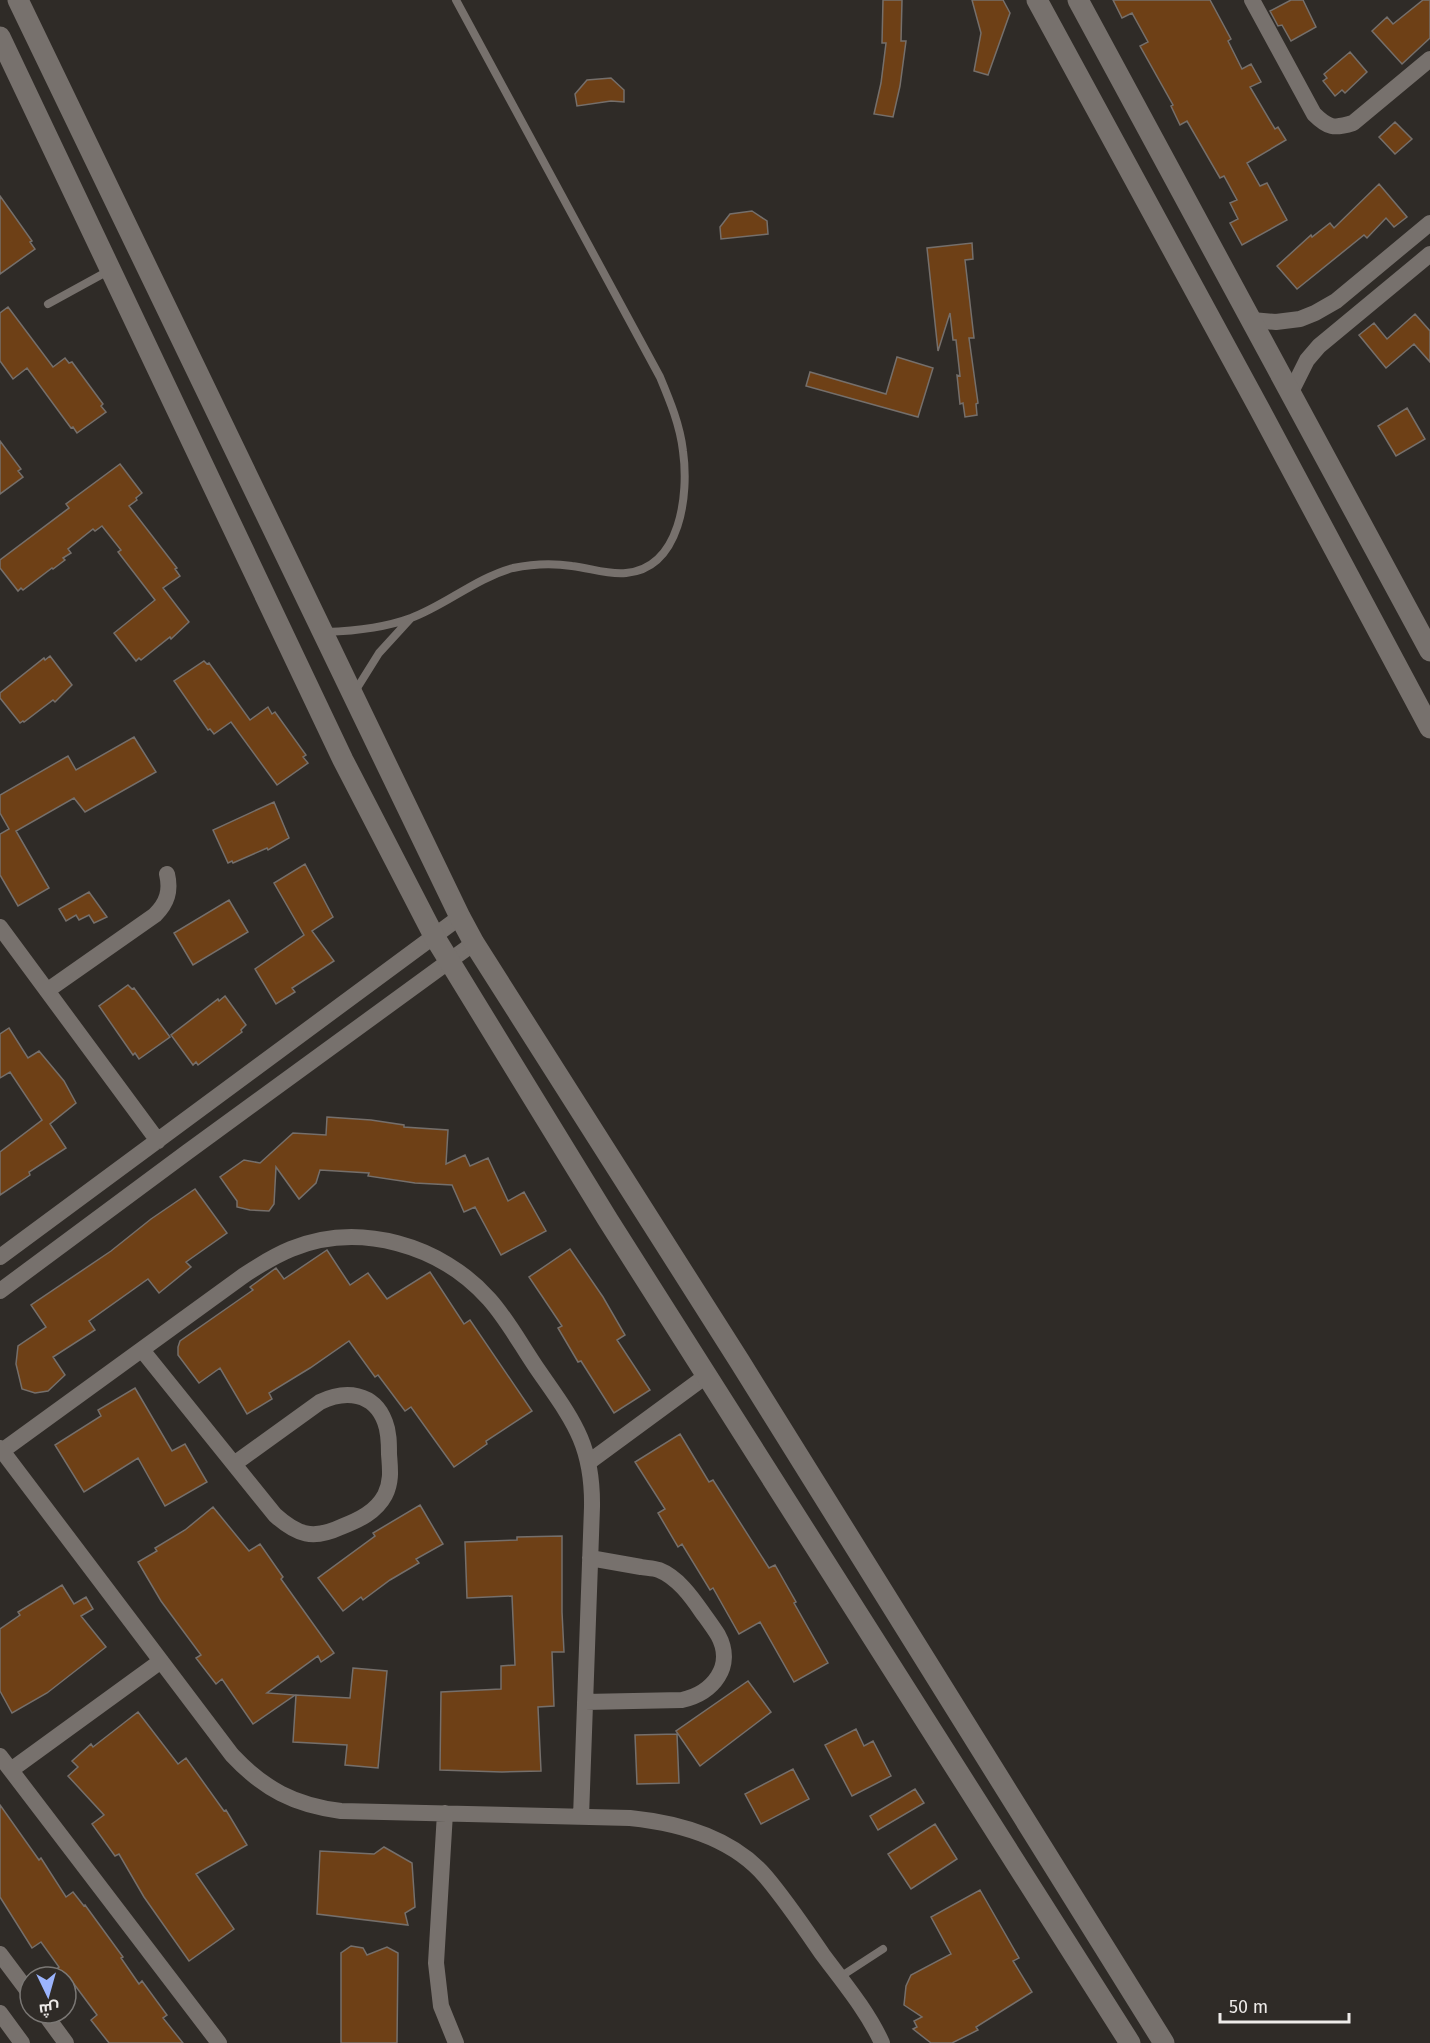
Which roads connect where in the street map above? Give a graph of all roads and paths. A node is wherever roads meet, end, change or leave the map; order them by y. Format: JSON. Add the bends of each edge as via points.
{"nodes":[{"id":1,"x":18,"y":0,"type":"edge"},
{"id":2,"x":456,"y":0,"type":"edge"},
{"id":3,"x":1037,"y":0,"type":"edge"},
{"id":4,"x":1078,"y":0,"type":"edge"},
{"id":5,"x":1252,"y":0,"type":"edge"},
{"id":6,"x":0,"y":37,"type":"edge"},
{"id":7,"x":1430,"y":59,"type":"edge"},
{"id":8,"x":1430,"y":223,"type":"edge"},
{"id":9,"x":1430,"y":254,"type":"edge"},
{"id":10,"x":111,"y":270,"type":"junction"},
{"id":11,"x":48,"y":304,"type":"dead end"},
{"id":12,"x":1315,"y":313,"type":"junction"},
{"id":13,"x":1252,"y":320,"type":"junction"},
{"id":14,"x":1333,"y":335,"type":"junction"},
{"id":15,"x":1291,"y":392,"type":"junction"},
{"id":16,"x":412,"y":618,"type":"junction"},
{"id":17,"x":323,"y":633,"type":"junction"},
{"id":18,"x":1430,"y":651,"type":"edge"},
{"id":19,"x":353,"y":694,"type":"junction"},
{"id":20,"x":1430,"y":728,"type":"edge"},
{"id":21,"x":167,"y":874,"type":"dead end"},
{"id":22,"x":460,"y":916,"type":"junction"},
{"id":23,"x":0,"y":927,"type":"edge"},
{"id":24,"x":434,"y":936,"type":"junction"},
{"id":25,"x":474,"y":943,"type":"junction"},
{"id":26,"x":449,"y":961,"type":"junction"},
{"id":27,"x":48,"y":990,"type":"junction"},
{"id":28,"x":158,"y":1141,"type":"junction"},
{"id":29,"x":0,"y":1257,"type":"edge"},
{"id":30,"x":0,"y":1291,"type":"edge"},
{"id":31,"x":142,"y":1350,"type":"junction"},
{"id":32,"x":706,"y":1376,"type":"junction"},
{"id":33,"x":1,"y":1450,"type":"edge"},
{"id":34,"x":589,"y":1462,"type":"junction"},
{"id":35,"x":234,"y":1464,"type":"junction"},
{"id":36,"x":590,"y":1558,"type":"junction"},
{"id":37,"x":161,"y":1661,"type":"junction"},
{"id":38,"x":585,"y":1702,"type":"junction"},
{"id":39,"x":0,"y":1756,"type":"edge"},
{"id":40,"x":11,"y":1770,"type":"junction"},
{"id":41,"x":445,"y":1813,"type":"junction"},
{"id":42,"x":581,"y":1817,"type":"junction"},
{"id":43,"x":883,"y":1949,"type":"dead end"},
{"id":44,"x":0,"y":1954,"type":"edge"},
{"id":45,"x":840,"y":1977,"type":"junction"},
{"id":46,"x":18,"y":1978,"type":"edge"},
{"id":47,"x":0,"y":2013,"type":"edge"},
{"id":48,"x":53,"y":2025,"type":"edge"},
{"id":49,"x":22,"y":2043,"type":"edge"},
{"id":50,"x":66,"y":2043,"type":"edge"},
{"id":51,"x":219,"y":2043,"type":"edge"},
{"id":52,"x":456,"y":2043,"type":"edge"},
{"id":53,"x":882,"y":2043,"type":"edge"},
{"id":54,"x":1130,"y":2043,"type":"edge"},
{"id":55,"x":1164,"y":2043,"type":"edge"}],
"edges":[{"from":1,"to":17,"type":"street"},
{"from":2,"to":16,"type":"lane","via":[[660,377],[678,424],[686,475],[672,540],[664,553],[647,566],[626,573],[570,565],[513,568],[487,577]]},
{"from":3,"to":20,"type":"street"},
{"from":4,"to":13,"type":"street"},
{"from":5,"to":7,"type":"street","via":[[1314,114],[1324,125],[1339,128],[1353,123]]},
{"from":6,"to":10,"type":"street"},
{"from":8,"to":12,"type":"street","via":[[1336,301]]},
{"from":9,"to":14,"type":"street"},
{"from":10,"to":11,"type":"lane"},
{"from":10,"to":24,"type":"street","via":[[343,760]]},
{"from":12,"to":13,"type":"street","via":[[1276,322]]},
{"from":12,"to":14,"type":"street"},
{"from":13,"to":15,"type":"street"},
{"from":14,"to":15,"type":"street","via":[[1307,360]]},
{"from":15,"to":18,"type":"street"},
{"from":16,"to":17,"type":"lane"},
{"from":16,"to":19,"type":"lane","via":[[379,653]]},
{"from":17,"to":19,"type":"street"},
{"from":19,"to":22,"type":"street"},
{"from":21,"to":27,"type":"street","via":[[166,901],[155,915]]},
{"from":22,"to":24,"type":"street"},
{"from":22,"to":25,"type":"street"},
{"from":23,"to":27,"type":"street"},
{"from":24,"to":26,"type":"street"},
{"from":24,"to":28,"type":"street"},
{"from":25,"to":26,"type":"street"},
{"from":25,"to":55,"type":"street"},
{"from":26,"to":30,"type":"street"},
{"from":26,"to":32,"type":"street"},
{"from":27,"to":28,"type":"street"},
{"from":28,"to":29,"type":"street"},
{"from":31,"to":33,"type":"street"},
{"from":31,"to":34,"type":"street","via":[[263,1263],[292,1249],[323,1240],[387,1240],[446,1263],[490,1300],[575,1425]]},
{"from":31,"to":35,"type":"street"},
{"from":32,"to":34,"type":"street"},
{"from":32,"to":54,"type":"street"},
{"from":33,"to":37,"type":"street"},
{"from":34,"to":36,"type":"street"},
{"from":35,"to":35,"type":"street","via":[[320,1402],[335,1395],[352,1394],[368,1400],[385,1421],[391,1476],[385,1494],[359,1520],[328,1533],[308,1534],[289,1528],[275,1515]]},
{"from":36,"to":38,"type":"street"},
{"from":36,"to":38,"type":"street","via":[[659,1570],[680,1584],[718,1636],[723,1657],[715,1682],[695,1697]]},
{"from":37,"to":40,"type":"street"},
{"from":37,"to":41,"type":"street","via":[[232,1755],[272,1790],[322,1809]]},
{"from":38,"to":42,"type":"street"},
{"from":39,"to":40,"type":"street"},
{"from":40,"to":51,"type":"street"},
{"from":41,"to":42,"type":"street"},
{"from":41,"to":52,"type":"street","via":[[437,1984]]},
{"from":42,"to":45,"type":"street","via":[[660,1821],[717,1841],[765,1876]]},
{"from":43,"to":45,"type":"lane"},
{"from":44,"to":46,"type":"street"},
{"from":45,"to":53,"type":"street"},
{"from":47,"to":49,"type":"street"},
{"from":48,"to":50,"type":"street"}]}
